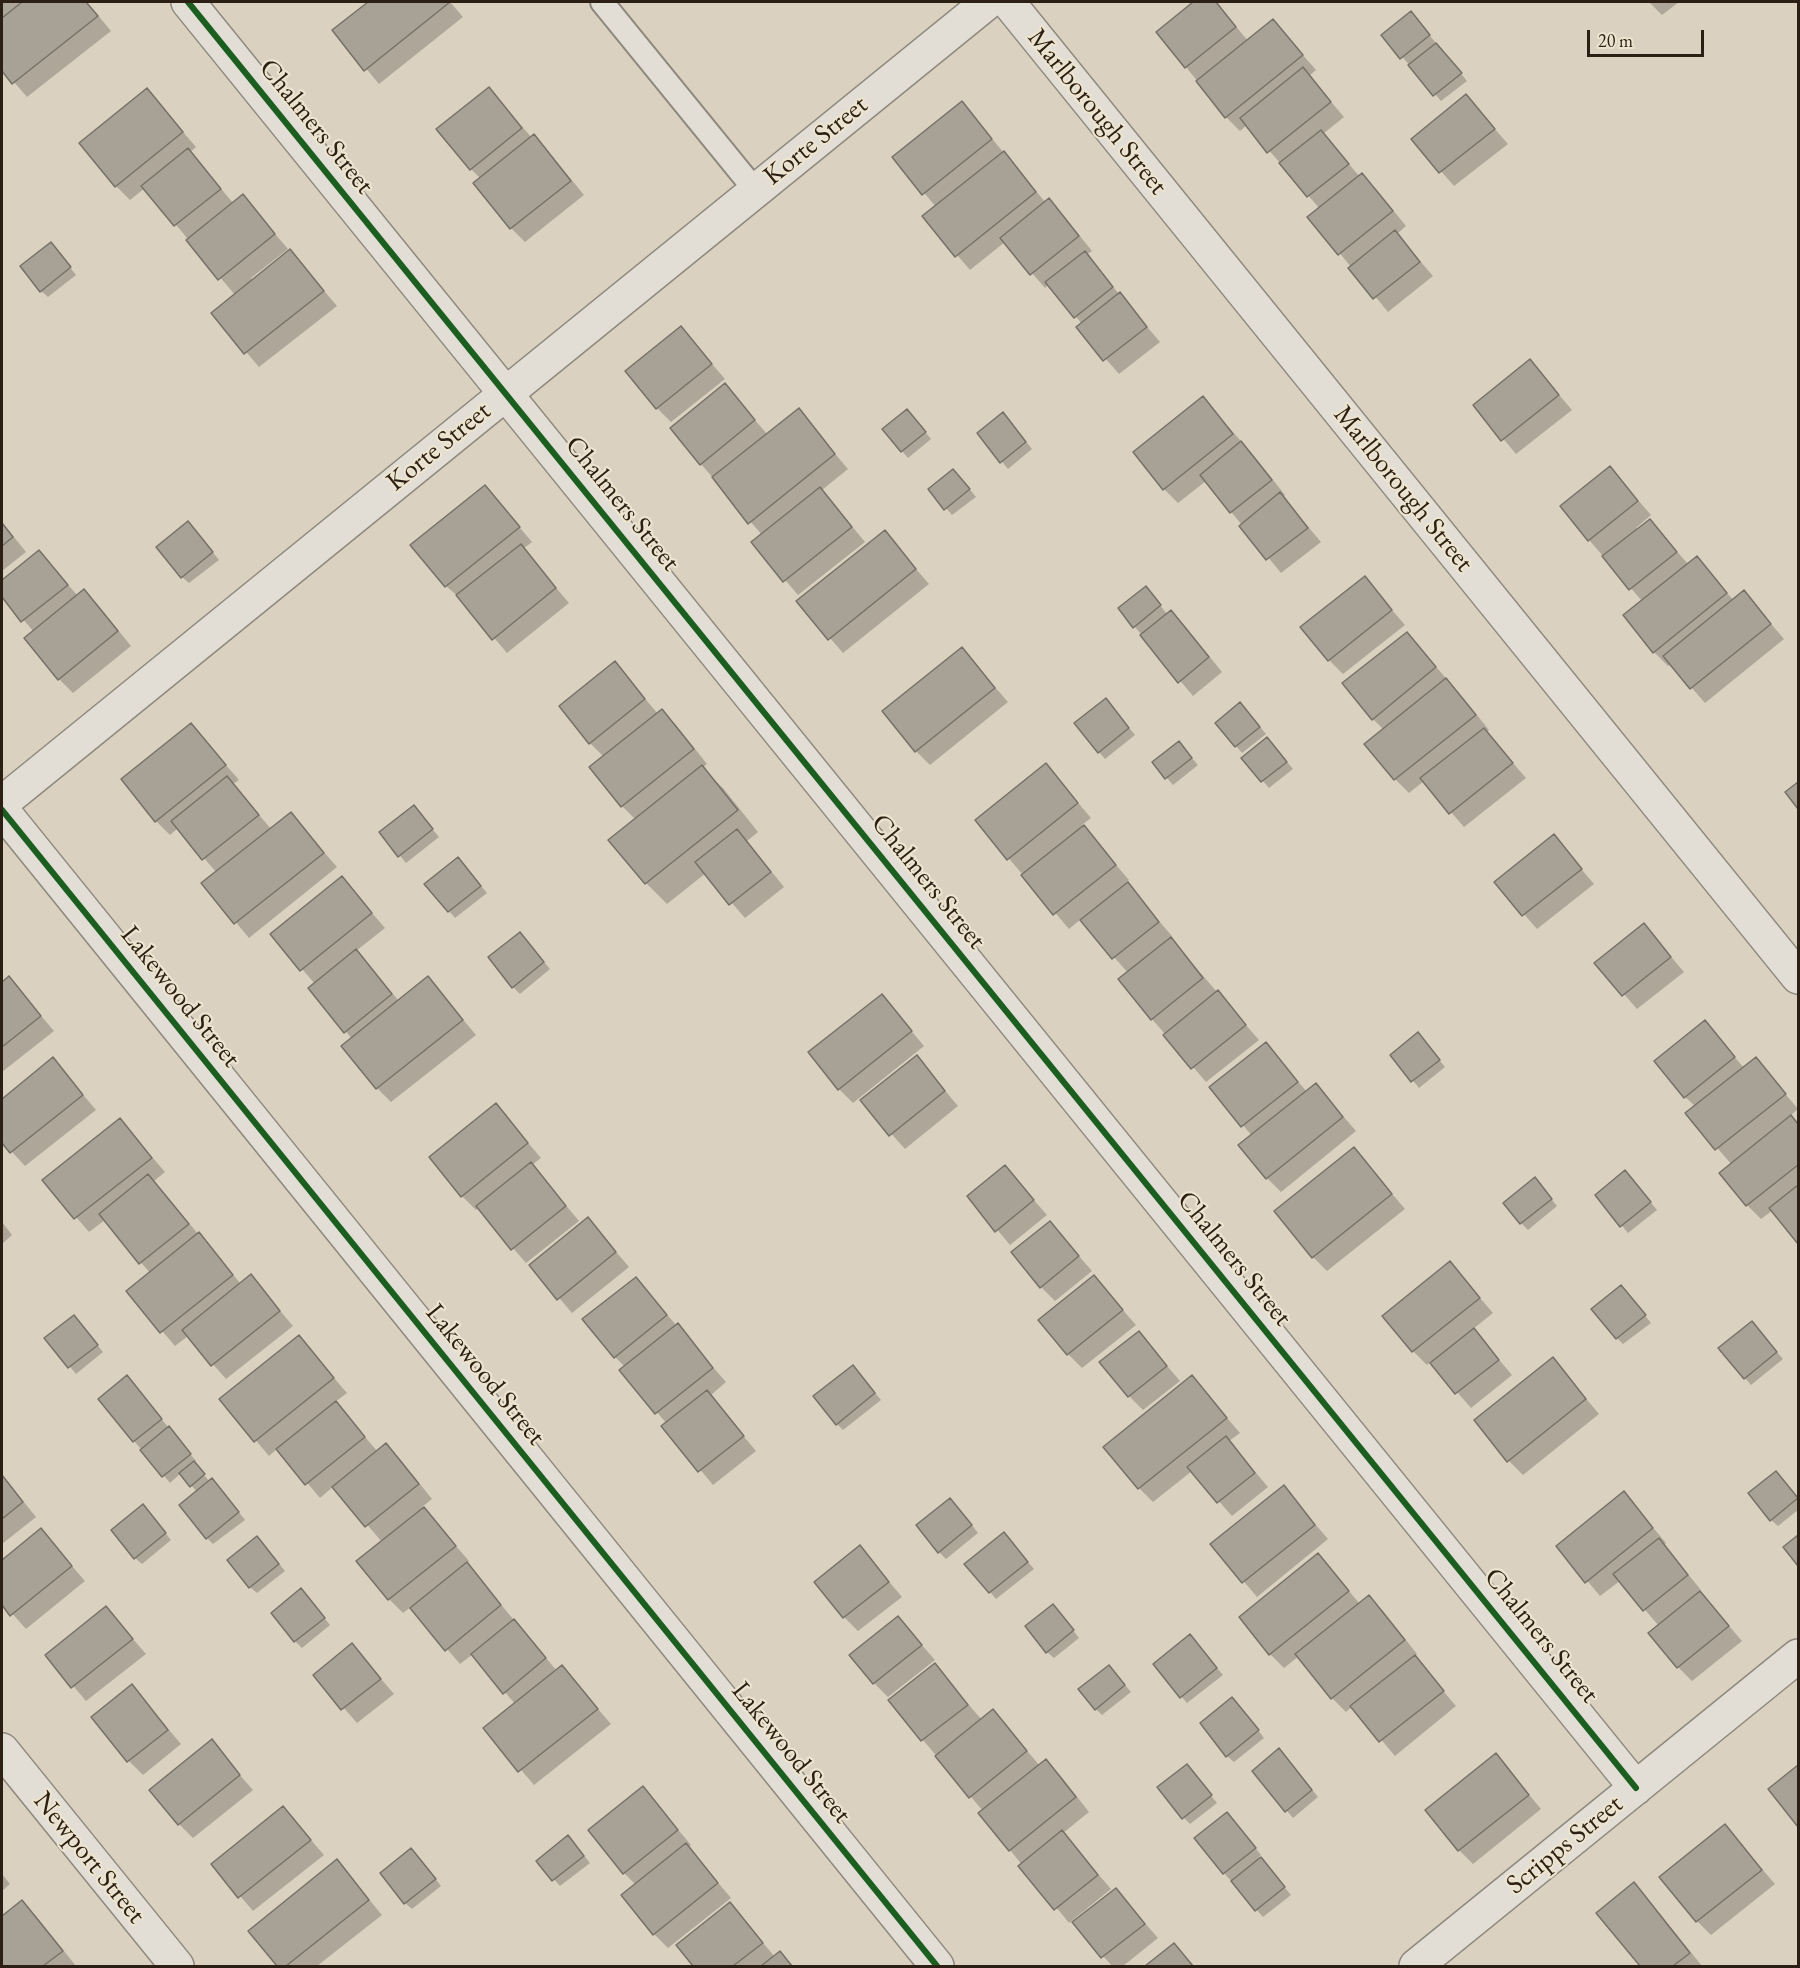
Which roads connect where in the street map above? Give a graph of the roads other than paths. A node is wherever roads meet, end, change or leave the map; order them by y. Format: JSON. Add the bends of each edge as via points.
{"nodes":[{"id":1,"x":188,"y":2,"type":"edge"},
{"id":2,"x":602,"y":2,"type":"edge"},
{"id":3,"x":988,"y":2,"type":"edge"},
{"id":4,"x":1008,"y":2,"type":"edge"},
{"id":5,"x":755,"y":190,"type":"junction"},
{"id":6,"x":505,"y":394,"type":"junction"},
{"id":7,"x":2,"y":802,"type":"edge"},
{"id":8,"x":2,"y":810,"type":"edge"},
{"id":9,"x":1798,"y":978,"type":"edge"},
{"id":10,"x":1798,"y":1656,"type":"edge"},
{"id":11,"x":2,"y":1750,"type":"edge"},
{"id":12,"x":1636,"y":1788,"type":"junction"},
{"id":13,"x":177,"y":1966,"type":"edge"},
{"id":14,"x":937,"y":1966,"type":"edge"},
{"id":15,"x":1416,"y":1966,"type":"edge"}],
"edges":[{"from":1,"to":6,"type":"street","name":"Chalmers Street"},
{"from":2,"to":5,"type":"lane"},
{"from":3,"to":5,"type":"street","name":"Korte Street"},
{"from":4,"to":9,"type":"street","name":"Marlborough Street"},
{"from":5,"to":6,"type":"street","name":"Korte Street"},
{"from":6,"to":7,"type":"street","name":"Korte Street"},
{"from":6,"to":12,"type":"street","name":"Chalmers Street"},
{"from":8,"to":14,"type":"street","name":"Lakewood Street"},
{"from":10,"to":12,"type":"street","name":"Scripps Street"},
{"from":11,"to":13,"type":"street","name":"Newport Street"},
{"from":12,"to":15,"type":"street","name":"Scripps Street"}]}
